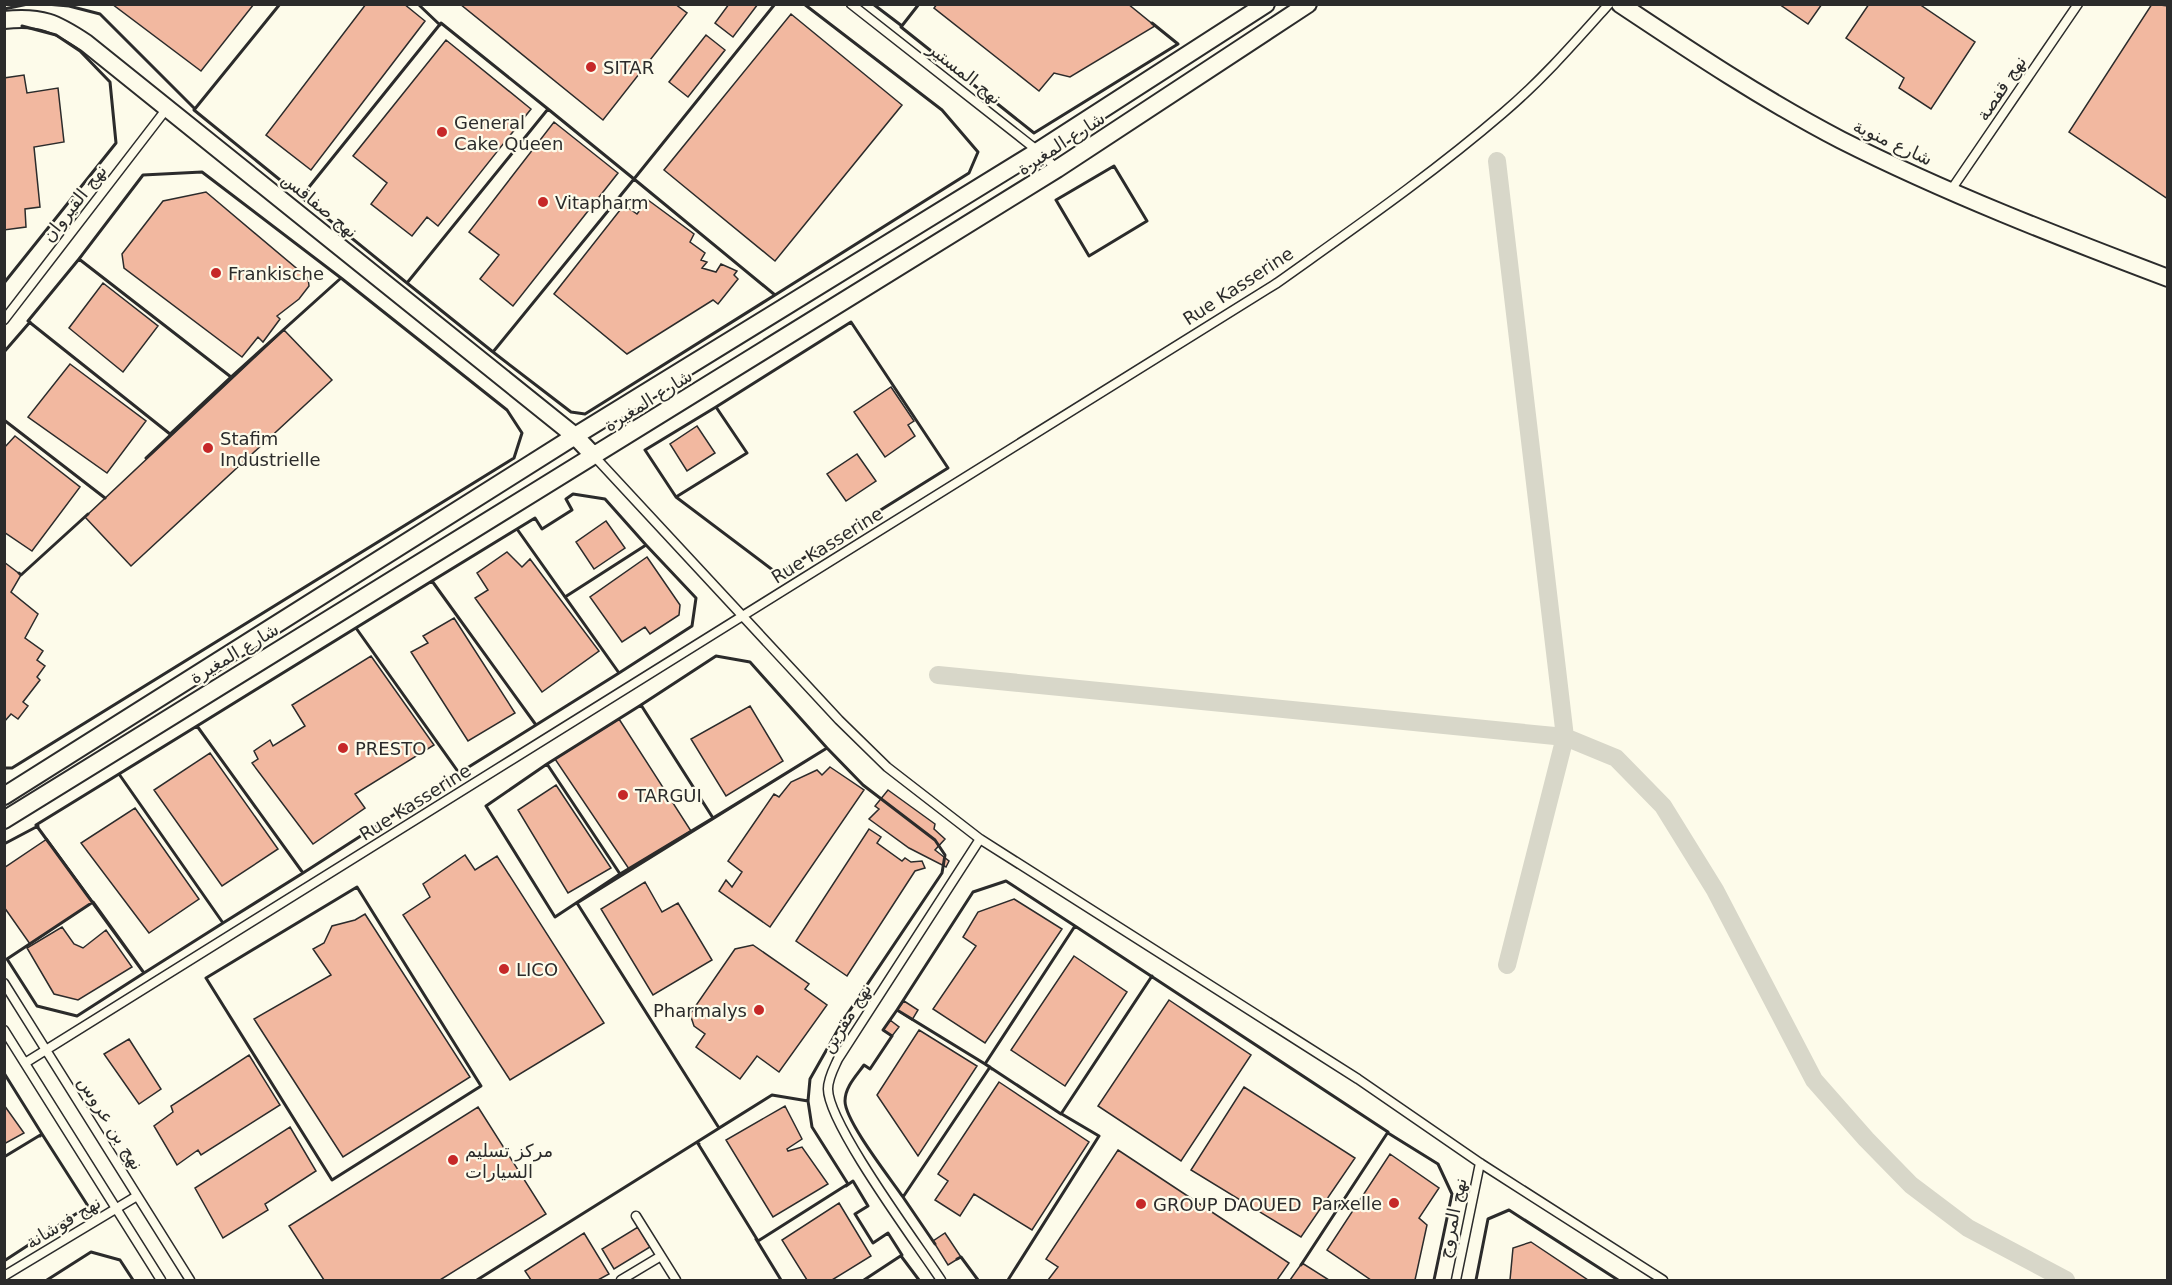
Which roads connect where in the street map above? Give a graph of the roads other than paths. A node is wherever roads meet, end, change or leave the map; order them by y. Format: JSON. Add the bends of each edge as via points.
{"nodes":[{"id":1,"x":851,"y":4,"type":"edge"},
{"id":2,"x":1266,"y":4,"type":"edge"},
{"id":3,"x":1308,"y":4,"type":"edge"},
{"id":4,"x":1609,"y":4,"type":"edge"},
{"id":5,"x":1620,"y":4,"type":"edge"},
{"id":6,"x":2078,"y":4,"type":"edge"},
{"id":7,"x":4,"y":20,"type":"edge"},
{"id":8,"x":169,"y":107,"type":"junction"},
{"id":9,"x":1038,"y":151,"type":"junction"},
{"id":10,"x":1057,"y":169,"type":"junction"},
{"id":11,"x":1951,"y":190,"type":"junction"},
{"id":12,"x":2168,"y":278,"type":"edge"},
{"id":13,"x":4,"y":320,"type":"edge"},
{"id":14,"x":575,"y":436,"type":"junction"},
{"id":15,"x":594,"y":456,"type":"junction"},
{"id":16,"x":745,"y":616,"type":"junction"},
{"id":17,"x":4,"y":796,"type":"edge"},
{"id":18,"x":4,"y":820,"type":"edge"},
{"id":19,"x":980,"y":839,"type":"junction"},
{"id":20,"x":4,"y":983,"type":"edge"},
{"id":21,"x":4,"y":1030,"type":"edge"},
{"id":22,"x":46,"y":1050,"type":"junction"},
{"id":23,"x":25,"y":1063,"type":"junction"},
{"id":24,"x":1480,"y":1163,"type":"junction"},
{"id":25,"x":137,"y":1196,"type":"junction"},
{"id":26,"x":117,"y":1209,"type":"junction"},
{"id":27,"x":636,"y":1216,"type":"dead end"},
{"id":28,"x":661,"y":1256,"type":"junction"},
{"id":29,"x":4,"y":1276,"type":"edge"},
{"id":30,"x":162,"y":1281,"type":"edge"},
{"id":31,"x":190,"y":1281,"type":"edge"},
{"id":32,"x":621,"y":1281,"type":"edge"},
{"id":33,"x":676,"y":1281,"type":"edge"},
{"id":34,"x":941,"y":1281,"type":"edge"},
{"id":35,"x":1456,"y":1281,"type":"edge"},
{"id":36,"x":1663,"y":1281,"type":"edge"}],
"edges":[{"from":1,"to":9,"type":"lane","name":"نهج المستير"},
{"from":2,"to":9,"type":"street","name":"شارع المغيرة"},
{"from":3,"to":10,"type":"street","name":"شارع المغيرة"},
{"from":4,"to":16,"type":"lane","name":"Rue Kasserine","via":[[1505,112],[1392,203],[1277,283]]},
{"from":5,"to":11,"type":"street","name":"شارع منوبة","via":[[1768,100],[1841,140]]},
{"from":6,"to":11,"type":"lane","name":"نهج قفصة"},
{"from":7,"to":8,"type":"street","name":"نهج صفاقس","via":[[33,18],[56,23]]},
{"from":8,"to":13,"type":"lane","name":"نهج القيروان"},
{"from":8,"to":14,"type":"street","name":"نهج صفاقس"},
{"from":9,"to":10,"type":"lane","name":"نهج المستير"},
{"from":9,"to":14,"type":"street","name":"شارع المغيرة"},
{"from":10,"to":15,"type":"street","name":"شارع المغيرة"},
{"from":11,"to":12,"type":"street","name":"شارع منوبة"},
{"from":14,"to":15,"type":"street","name":"نهج صفاقس"},
{"from":14,"to":17,"type":"street","name":"شارع المغيرة"},
{"from":15,"to":16,"type":"lane"},
{"from":15,"to":18,"type":"street","name":"شارع المغيرة"},
{"from":16,"to":19,"type":"lane","via":[[887,767]]},
{"from":16,"to":22,"type":"lane","name":"Rue Kasserine"},
{"from":19,"to":24,"type":"lane","via":[[1358,1079]]},
{"from":19,"to":34,"type":"lane","name":"نهج مقرين","via":[[838,1059],[828,1091],[841,1129]]},
{"from":20,"to":22,"type":"lane","name":"نهج بن عروس"},
{"from":21,"to":23,"type":"lane"},
{"from":22,"to":23,"type":"lane","name":"Rue Kasserine"},
{"from":22,"to":25,"type":"lane","name":"نهج بن عروس"},
{"from":23,"to":26,"type":"lane"},
{"from":24,"to":35,"type":"lane","name":"نهج المروج"},
{"from":24,"to":36,"type":"lane"},
{"from":25,"to":26,"type":"lane","name":"نهج فوشانة"},
{"from":25,"to":31,"type":"lane","name":"نهج بن عروس"},
{"from":26,"to":29,"type":"lane","name":"نهج فوشانة"},
{"from":26,"to":30,"type":"lane"},
{"from":27,"to":28,"type":"lane"},
{"from":28,"to":32,"type":"lane"},
{"from":28,"to":33,"type":"lane"}]}
